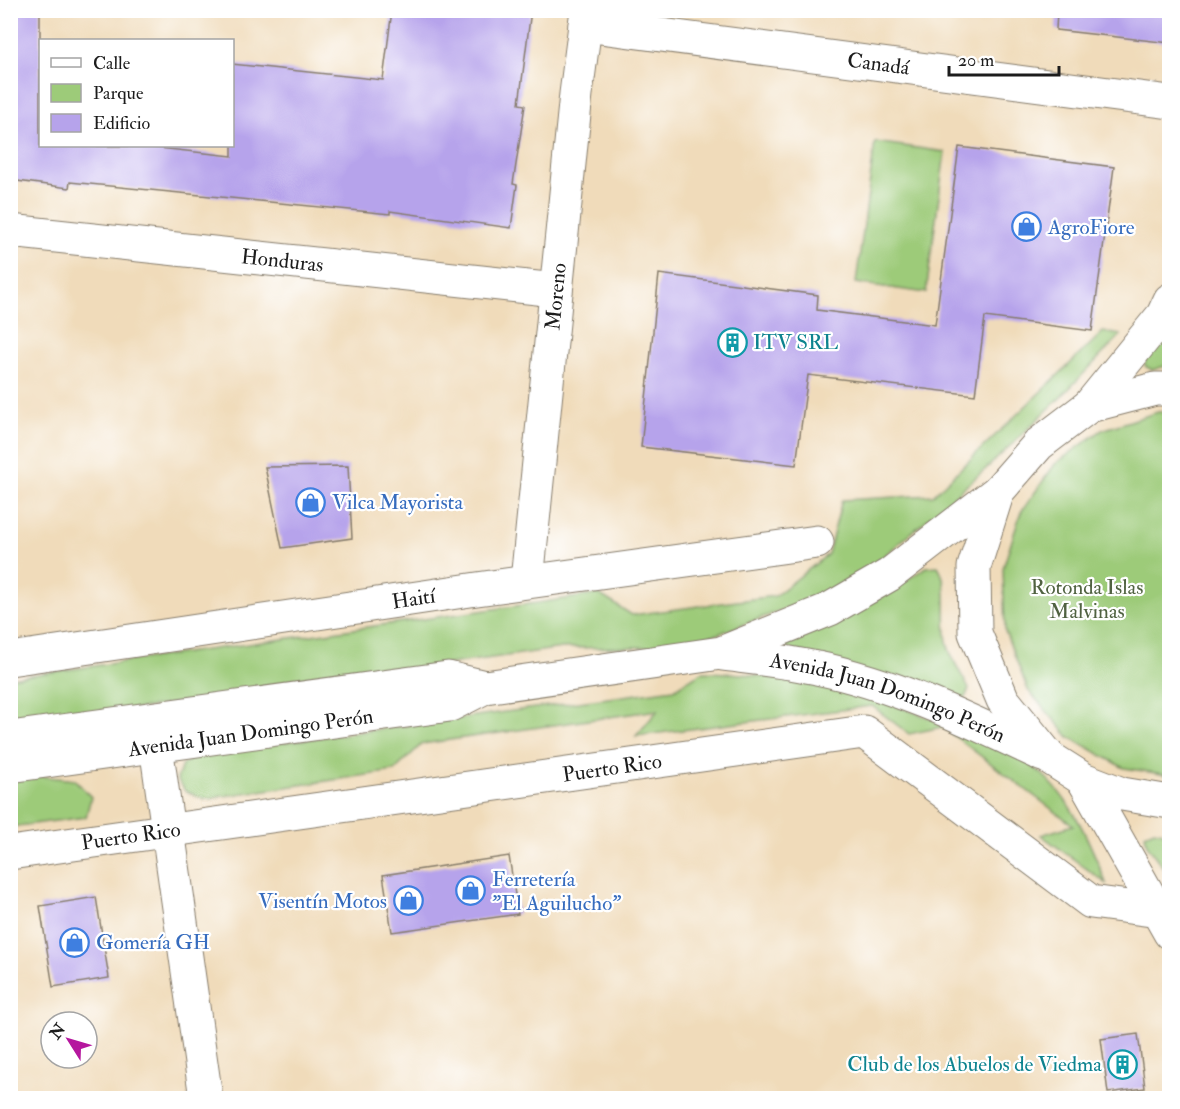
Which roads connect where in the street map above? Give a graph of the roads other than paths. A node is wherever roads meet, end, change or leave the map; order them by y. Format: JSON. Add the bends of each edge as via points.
{"nodes":[{"id":1,"x":586,"y":18,"type":"edge"},
{"id":2,"x":1170,"y":102,"type":"edge"},
{"id":3,"x":10,"y":231,"type":"edge"},
{"id":4,"x":556,"y":290,"type":"junction"},
{"id":5,"x":1170,"y":300,"type":"edge"},
{"id":6,"x":1170,"y":389,"type":"edge"},
{"id":7,"x":1089,"y":406,"type":"junction"},
{"id":8,"x":998,"y":491,"type":"junction"},
{"id":9,"x":817,"y":542,"type":"dead end"},
{"id":10,"x":527,"y":582,"type":"junction"},
{"id":11,"x":721,"y":653,"type":"junction"},
{"id":12,"x":10,"y":660,"type":"edge"},
{"id":13,"x":485,"y":687,"type":"junction"},
{"id":14,"x":10,"y":738,"type":"edge"},
{"id":15,"x":156,"y":746,"type":"junction"},
{"id":16,"x":1050,"y":759,"type":"junction"},
{"id":17,"x":10,"y":766,"type":"edge"},
{"id":18,"x":1083,"y":779,"type":"junction"},
{"id":19,"x":1170,"y":802,"type":"edge"},
{"id":20,"x":168,"y":830,"type":"junction"},
{"id":21,"x":10,"y":853,"type":"edge"},
{"id":22,"x":1165,"y":922,"type":"edge"},
{"id":23,"x":206,"y":1098,"type":"edge"}],
"edges":[{"from":1,"to":2,"type":"street","name":"Canadá"},
{"from":1,"to":4,"type":"street","name":"Moreno"},
{"from":3,"to":4,"type":"street","name":"Honduras"},
{"from":4,"to":10,"type":"street","name":"Moreno"},
{"from":5,"to":7,"type":"street","via":[[1163,315]]},
{"from":6,"to":7,"type":"street","via":[[1155,389]]},
{"from":7,"to":8,"type":"street","via":[[1039,444]]},
{"from":8,"to":11,"type":"street","name":"Avenida Juan Domingo Perón","via":[[889,574],[840,603]]},
{"from":8,"to":16,"type":"street","via":[[974,567],[975,633],[1003,700]]},
{"from":9,"to":10,"type":"street","name":"Haití"},
{"from":10,"to":12,"type":"street","name":"Haití"},
{"from":11,"to":13,"type":"street","name":"Avenida Juan Domingo Perón"},
{"from":11,"to":16,"type":"street","name":"Avenida Juan Domingo Perón","via":[[818,668],[885,688],[952,712]]},
{"from":13,"to":14,"type":"street","name":"Avenida Juan Domingo Perón","via":[[448,678]]},
{"from":13,"to":15,"type":"street","name":"Avenida Juan Domingo Perón","via":[[450,705]]},
{"from":15,"to":17,"type":"street","name":"Avenida Juan Domingo Perón"},
{"from":15,"to":20,"type":"street"},
{"from":16,"to":18,"type":"street"},
{"from":18,"to":19,"type":"street","via":[[1122,794]]},
{"from":18,"to":22,"type":"street"},
{"from":20,"to":21,"type":"street","name":"Puerto Rico"},
{"from":20,"to":22,"type":"street","name":"Puerto Rico","via":[[864,732],[1091,902]]},
{"from":20,"to":23,"type":"street"}]}
